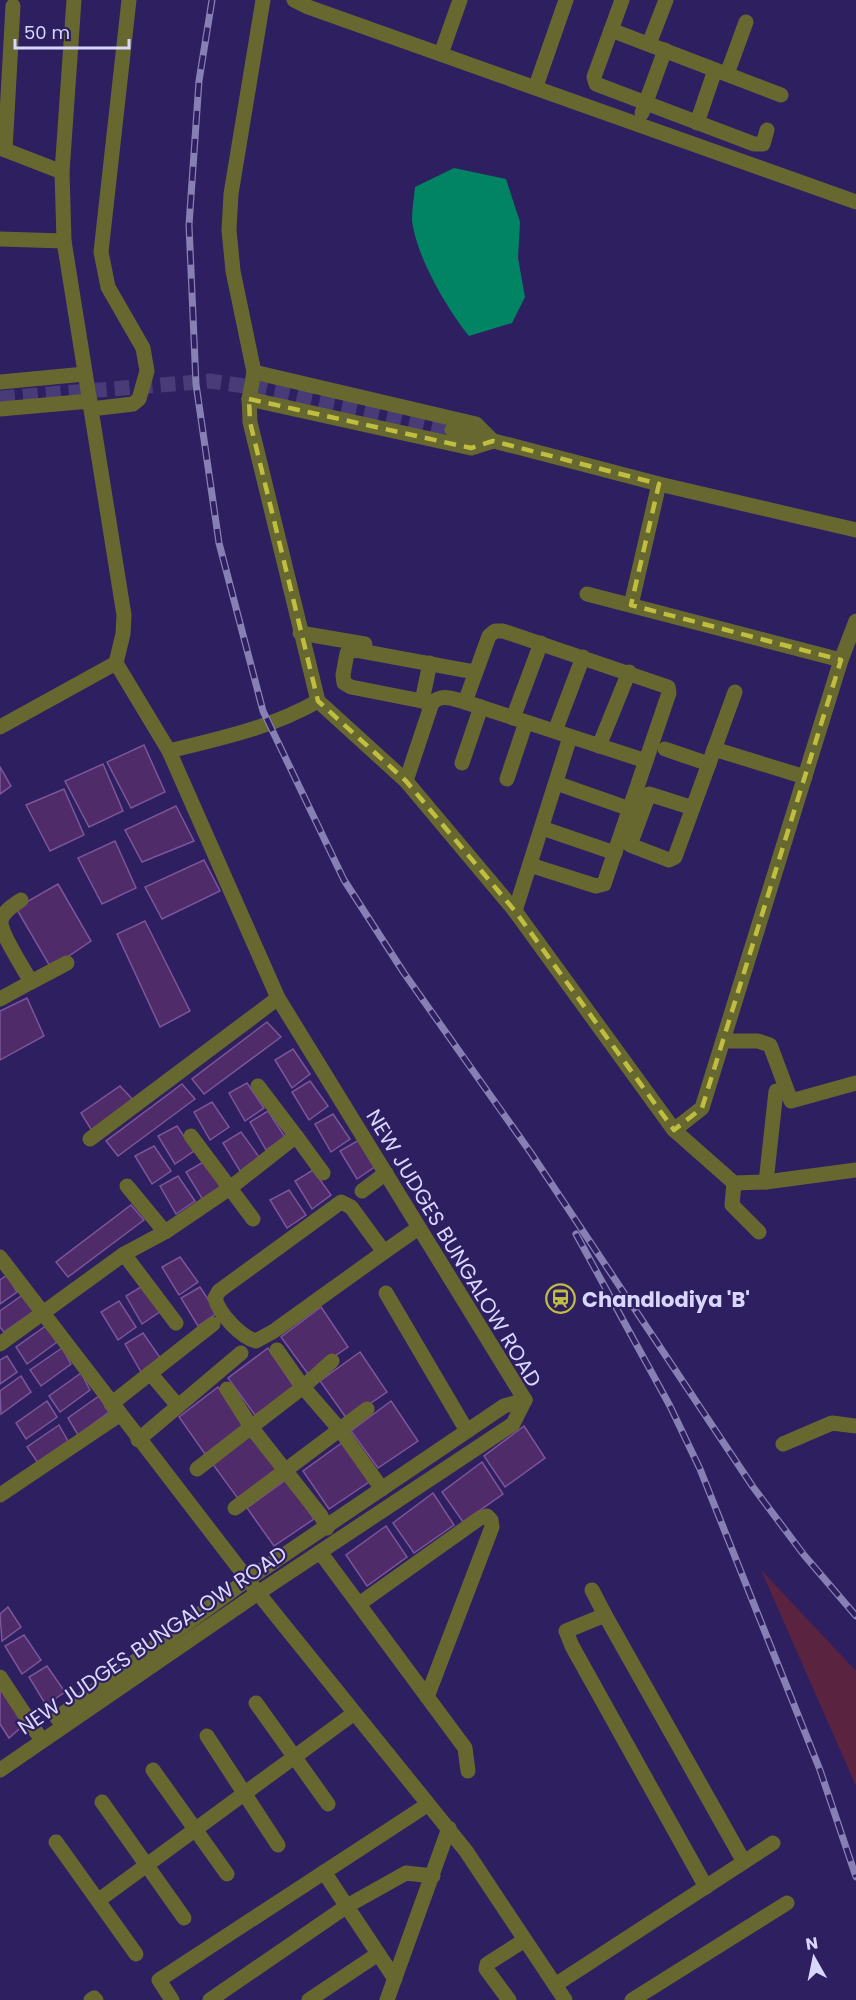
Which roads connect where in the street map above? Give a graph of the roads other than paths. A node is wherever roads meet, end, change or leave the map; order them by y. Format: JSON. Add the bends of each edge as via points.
{"nodes":[{"id":1,"x":74,"y":0,"type":"edge"},
{"id":2,"x":129,"y":0,"type":"edge"},
{"id":3,"x":262,"y":0,"type":"edge"},
{"id":4,"x":294,"y":0,"type":"edge"},
{"id":5,"x":460,"y":0,"type":"edge"},
{"id":6,"x":566,"y":0,"type":"edge"},
{"id":7,"x":622,"y":0,"type":"edge"},
{"id":8,"x":666,"y":0,"type":"edge"},
{"id":9,"x":13,"y":6,"type":"dead end"},
{"id":10,"x":746,"y":22,"type":"dead end"},
{"id":11,"x":611,"y":30,"type":"junction"},
{"id":12,"x":649,"y":44,"type":"junction"},
{"id":13,"x":665,"y":50,"type":"junction"},
{"id":14,"x":441,"y":54,"type":"junction"},
{"id":15,"x":721,"y":72,"type":"junction"},
{"id":16,"x":536,"y":86,"type":"junction"},
{"id":17,"x":781,"y":95,"type":"dead end"},
{"id":18,"x":4,"y":103,"type":"edge"},
{"id":19,"x":646,"y":103,"type":"junction"},
{"id":20,"x":639,"y":123,"type":"junction"},
{"id":21,"x":697,"y":123,"type":"junction"},
{"id":22,"x":767,"y":130,"type":"dead end"},
{"id":23,"x":2,"y":149,"type":"edge"},
{"id":24,"x":62,"y":172,"type":"junction"},
{"id":25,"x":856,"y":202,"type":"edge"},
{"id":26,"x":0,"y":239,"type":"edge"},
{"id":27,"x":64,"y":241,"type":"junction"},
{"id":28,"x":254,"y":372,"type":"junction"},
{"id":29,"x":86,"y":374,"type":"junction"},
{"id":30,"x":0,"y":382,"type":"edge"},
{"id":31,"x":249,"y":399,"type":"junction"},
{"id":32,"x":91,"y":405,"type":"junction"},
{"id":33,"x":0,"y":409,"type":"edge"},
{"id":34,"x":452,"y":430,"type":"tunnel mouth"},
{"id":35,"x":493,"y":441,"type":"junction"},
{"id":36,"x":659,"y":484,"type":"junction"},
{"id":37,"x":856,"y":530,"type":"edge"},
{"id":38,"x":587,"y":594,"type":"dead end"},
{"id":39,"x":632,"y":606,"type":"junction"},
{"id":40,"x":856,"y":621,"type":"edge"},
{"id":41,"x":300,"y":633,"type":"junction"},
{"id":42,"x":541,"y":643,"type":"junction"},
{"id":43,"x":583,"y":657,"type":"junction"},
{"id":44,"x":427,"y":658,"type":"junction"},
{"id":45,"x":841,"y":660,"type":"junction"},
{"id":46,"x":116,"y":663,"type":"junction"},
{"id":47,"x":476,"y":672,"type":"junction"},
{"id":48,"x":629,"y":672,"type":"junction"},
{"id":49,"x":735,"y":692,"type":"dead end"},
{"id":50,"x":318,"y":701,"type":"junction"},
{"id":51,"x":427,"y":702,"type":"junction"},
{"id":52,"x":465,"y":702,"type":"junction"},
{"id":53,"x":481,"y":707,"type":"junction"},
{"id":54,"x":519,"y":720,"type":"junction"},
{"id":55,"x":0,"y":727,"type":"edge"},
{"id":56,"x":555,"y":731,"type":"junction"},
{"id":57,"x":570,"y":736,"type":"junction"},
{"id":58,"x":599,"y":746,"type":"junction"},
{"id":59,"x":665,"y":749,"type":"dead end"},
{"id":60,"x":714,"y":749,"type":"junction"},
{"id":61,"x":169,"y":751,"type":"junction"},
{"id":62,"x":646,"y":761,"type":"junction"},
{"id":63,"x":462,"y":763,"type":"dead end"},
{"id":64,"x":709,"y":764,"type":"junction"},
{"id":65,"x":805,"y":777,"type":"junction"},
{"id":66,"x":507,"y":779,"type":"dead end"},
{"id":67,"x":406,"y":781,"type":"junction"},
{"id":68,"x":556,"y":783,"type":"junction"},
{"id":69,"x":693,"y":808,"type":"junction"},
{"id":70,"x":630,"y":809,"type":"junction"},
{"id":71,"x":542,"y":828,"type":"junction"},
{"id":72,"x":615,"y":853,"type":"junction"},
{"id":73,"x":530,"y":865,"type":"junction"},
{"id":74,"x":21,"y":900,"type":"dead end"},
{"id":75,"x":515,"y":911,"type":"junction"},
{"id":76,"x":67,"y":963,"type":"dead end"},
{"id":77,"x":31,"y":982,"type":"junction"},
{"id":78,"x":278,"y":998,"type":"junction"},
{"id":79,"x":0,"y":999,"type":"edge"},
{"id":80,"x":723,"y":1041,"type":"junction"},
{"id":81,"x":856,"y":1083,"type":"edge"},
{"id":82,"x":258,"y":1086,"type":"dead end"},
{"id":83,"x":776,"y":1091,"type":"dead end"},
{"id":84,"x":674,"y":1130,"type":"junction"},
{"id":85,"x":191,"y":1136,"type":"dead end"},
{"id":86,"x":296,"y":1136,"type":"junction"},
{"id":87,"x":90,"y":1139,"type":"dead end"},
{"id":88,"x":856,"y":1170,"type":"edge"},
{"id":89,"x":323,"y":1173,"type":"dead end"},
{"id":90,"x":386,"y":1173,"type":"junction"},
{"id":91,"x":766,"y":1182,"type":"junction"},
{"id":92,"x":734,"y":1183,"type":"junction"},
{"id":93,"x":127,"y":1186,"type":"dead end"},
{"id":94,"x":230,"y":1188,"type":"junction"},
{"id":95,"x":362,"y":1191,"type":"dead end"},
{"id":96,"x":253,"y":1219,"type":"dead end"},
{"id":97,"x":417,"y":1228,"type":"junction"},
{"id":98,"x":165,"y":1232,"type":"junction"},
{"id":99,"x":759,"y":1232,"type":"dead end"},
{"id":100,"x":384,"y":1252,"type":"junction"},
{"id":101,"x":124,"y":1254,"type":"junction"},
{"id":102,"x":1,"y":1260,"type":"edge"},
{"id":103,"x":386,"y":1293,"type":"dead end"},
{"id":104,"x":44,"y":1314,"type":"junction"},
{"id":105,"x":176,"y":1323,"type":"dead end"},
{"id":106,"x":213,"y":1324,"type":"dead end"},
{"id":107,"x":0,"y":1344,"type":"edge"},
{"id":108,"x":277,"y":1350,"type":"dead end"},
{"id":109,"x":241,"y":1353,"type":"dead end"},
{"id":110,"x":332,"y":1361,"type":"dead end"},
{"id":111,"x":150,"y":1373,"type":"junction"},
{"id":112,"x":303,"y":1386,"type":"junction"},
{"id":113,"x":227,"y":1389,"type":"dead end"},
{"id":114,"x":525,"y":1400,"type":"junction"},
{"id":115,"x":178,"y":1406,"type":"junction"},
{"id":116,"x":367,"y":1409,"type":"dead end"},
{"id":117,"x":115,"y":1410,"type":"junction"},
{"id":118,"x":856,"y":1426,"type":"edge"},
{"id":119,"x":251,"y":1427,"type":"junction"},
{"id":120,"x":340,"y":1431,"type":"junction"},
{"id":121,"x":467,"y":1431,"type":"junction"},
{"id":122,"x":138,"y":1440,"type":"junction"},
{"id":123,"x":783,"y":1444,"type":"dead end"},
{"id":124,"x":197,"y":1469,"type":"dead end"},
{"id":125,"x":285,"y":1470,"type":"junction"},
{"id":126,"x":382,"y":1489,"type":"junction"},
{"id":127,"x":0,"y":1495,"type":"edge"},
{"id":128,"x":235,"y":1508,"type":"dead end"},
{"id":129,"x":327,"y":1528,"type":"junction"},
{"id":130,"x":320,"y":1552,"type":"junction"},
{"id":131,"x":247,"y":1580,"type":"junction"},
{"id":132,"x":592,"y":1590,"type":"dead end"},
{"id":133,"x":258,"y":1593,"type":"junction"},
{"id":134,"x":359,"y":1604,"type":"junction"},
{"id":135,"x":605,"y":1615,"type":"junction"},
{"id":136,"x":0,"y":1677,"type":"edge"},
{"id":137,"x":427,"y":1697,"type":"junction"},
{"id":138,"x":256,"y":1703,"type":"dead end"},
{"id":139,"x":353,"y":1714,"type":"junction"},
{"id":140,"x":37,"y":1733,"type":"junction"},
{"id":141,"x":207,"y":1736,"type":"dead end"},
{"id":142,"x":294,"y":1757,"type":"junction"},
{"id":143,"x":0,"y":1758,"type":"edge"},
{"id":144,"x":0,"y":1770,"type":"edge"},
{"id":145,"x":153,"y":1770,"type":"dead end"},
{"id":146,"x":468,"y":1771,"type":"dead end"},
{"id":147,"x":244,"y":1794,"type":"junction"},
{"id":148,"x":102,"y":1802,"type":"dead end"},
{"id":149,"x":328,"y":1804,"type":"dead end"},
{"id":150,"x":427,"y":1804,"type":"junction"},
{"id":151,"x":448,"y":1828,"type":"junction"},
{"id":152,"x":196,"y":1829,"type":"junction"},
{"id":153,"x":56,"y":1842,"type":"dead end"},
{"id":154,"x":772,"y":1843,"type":"dead end"},
{"id":155,"x":278,"y":1845,"type":"dead end"},
{"id":156,"x":744,"y":1862,"type":"junction"},
{"id":157,"x":146,"y":1866,"type":"junction"},
{"id":158,"x":324,"y":1872,"type":"junction"},
{"id":159,"x":227,"y":1874,"type":"dead end"},
{"id":160,"x":433,"y":1876,"type":"junction"},
{"id":161,"x":706,"y":1887,"type":"junction"},
{"id":162,"x":99,"y":1900,"type":"junction"},
{"id":163,"x":787,"y":1903,"type":"dead end"},
{"id":164,"x":347,"y":1906,"type":"junction"},
{"id":165,"x":184,"y":1918,"type":"dead end"},
{"id":166,"x":525,"y":1940,"type":"junction"},
{"id":167,"x":136,"y":1954,"type":"dead end"},
{"id":168,"x":378,"y":1954,"type":"junction"},
{"id":169,"x":395,"y":1979,"type":"junction"},
{"id":170,"x":555,"y":1985,"type":"junction"},
{"id":171,"x":91,"y":2000,"type":"edge"},
{"id":172,"x":96,"y":2000,"type":"edge"},
{"id":173,"x":172,"y":2000,"type":"edge"},
{"id":174,"x":210,"y":2000,"type":"edge"},
{"id":175,"x":309,"y":2000,"type":"edge"},
{"id":176,"x":387,"y":2000,"type":"edge"},
{"id":177,"x":508,"y":2000,"type":"edge"},
{"id":178,"x":565,"y":2000,"type":"edge"},
{"id":179,"x":632,"y":2000,"type":"edge"}],
"edges":[{"from":1,"to":24,"type":"street"},
{"from":2,"to":32,"type":"street","via":[[101,252],[108,287],[143,348],[147,371],[139,399],[133,404]]},
{"from":3,"to":28,"type":"street","via":[[231,194],[229,230],[233,271]]},
{"from":4,"to":14,"type":"street"},
{"from":5,"to":14,"type":"street"},
{"from":6,"to":16,"type":"street"},
{"from":7,"to":11,"type":"street"},
{"from":8,"to":12,"type":"street"},
{"from":9,"to":18,"type":"street"},
{"from":10,"to":15,"type":"street"},
{"from":11,"to":12,"type":"street"},
{"from":11,"to":19,"type":"street","via":[[594,81]]},
{"from":12,"to":13,"type":"street"},
{"from":13,"to":15,"type":"street"},
{"from":13,"to":19,"type":"street"},
{"from":14,"to":16,"type":"street"},
{"from":15,"to":17,"type":"street"},
{"from":15,"to":21,"type":"street"},
{"from":16,"to":20,"type":"street"},
{"from":18,"to":23,"type":"street"},
{"from":19,"to":20,"type":"street"},
{"from":19,"to":21,"type":"street"},
{"from":20,"to":25,"type":"street"},
{"from":21,"to":22,"type":"street","via":[[754,144],[764,144]]},
{"from":23,"to":24,"type":"street"},
{"from":24,"to":27,"type":"street"},
{"from":26,"to":27,"type":"street"},
{"from":27,"to":29,"type":"street"},
{"from":28,"to":31,"type":"street"},
{"from":28,"to":35,"type":"street","via":[[476,424]]},
{"from":29,"to":30,"type":"street"},
{"from":29,"to":32,"type":"street"},
{"from":31,"to":35,"type":"street","via":[[471,448]]},
{"from":31,"to":41,"type":"street","via":[[250,422]]},
{"from":32,"to":33,"type":"street"},
{"from":32,"to":46,"type":"street","via":[[124,615]]},
{"from":34,"to":35,"type":"street"},
{"from":35,"to":36,"type":"street"},
{"from":36,"to":37,"type":"street"},
{"from":36,"to":39,"type":"street"},
{"from":38,"to":39,"type":"street"},
{"from":39,"to":45,"type":"street"},
{"from":40,"to":45,"type":"street"},
{"from":41,"to":44,"type":"street"},
{"from":41,"to":50,"type":"street"},
{"from":42,"to":43,"type":"street"},
{"from":42,"to":47,"type":"street","via":[[495,631],[489,636]]},
{"from":42,"to":54,"type":"street"},
{"from":43,"to":48,"type":"street"},
{"from":43,"to":56,"type":"street"},
{"from":44,"to":47,"type":"street"},
{"from":44,"to":51,"type":"street"},
{"from":44,"to":51,"type":"street","via":[[351,651],[347,653],[343,675],[344,683],[351,687]]},
{"from":45,"to":65,"type":"street"},
{"from":46,"to":55,"type":"street"},
{"from":46,"to":61,"type":"street","name":"NEW JUDGES BUNGALOW ROAD"},
{"from":47,"to":52,"type":"street"},
{"from":48,"to":58,"type":"street"},
{"from":48,"to":62,"type":"street","via":[[668,687]]},
{"from":49,"to":60,"type":"street"},
{"from":50,"to":61,"type":"street","via":[[261,728]]},
{"from":50,"to":67,"type":"street"},
{"from":51,"to":52,"type":"street","via":[[445,697]]},
{"from":51,"to":67,"type":"street"},
{"from":52,"to":53,"type":"street"},
{"from":53,"to":54,"type":"street"},
{"from":53,"to":63,"type":"street"},
{"from":54,"to":56,"type":"street"},
{"from":54,"to":66,"type":"street"},
{"from":56,"to":57,"type":"street"},
{"from":57,"to":58,"type":"street"},
{"from":57,"to":68,"type":"street"},
{"from":58,"to":62,"type":"street"},
{"from":59,"to":64,"type":"street"},
{"from":60,"to":64,"type":"street"},
{"from":60,"to":65,"type":"street"},
{"from":61,"to":78,"type":"street","name":"NEW JUDGES BUNGALOW ROAD"},
{"from":62,"to":70,"type":"street"},
{"from":64,"to":69,"type":"street"},
{"from":65,"to":80,"type":"street"},
{"from":67,"to":75,"type":"street"},
{"from":68,"to":70,"type":"street"},
{"from":68,"to":71,"type":"street"},
{"from":69,"to":69,"type":"street","via":[[673,859],[630,845],[649,794]]},
{"from":70,"to":72,"type":"street"},
{"from":71,"to":72,"type":"street"},
{"from":71,"to":73,"type":"street"},
{"from":72,"to":73,"type":"street","via":[[601,886]]},
{"from":73,"to":75,"type":"street"},
{"from":74,"to":77,"type":"street","via":[[1,921],[3,932]]},
{"from":75,"to":84,"type":"street"},
{"from":76,"to":77,"type":"street"},
{"from":77,"to":79,"type":"street"},
{"from":78,"to":87,"type":"street"},
{"from":78,"to":90,"type":"street","name":"NEW JUDGES BUNGALOW ROAD"},
{"from":80,"to":81,"type":"street","via":[[759,1041],[770,1045],[791,1101]]},
{"from":80,"to":84,"type":"street","via":[[702,1108]]},
{"from":82,"to":86,"type":"street"},
{"from":83,"to":91,"type":"street"},
{"from":84,"to":92,"type":"street"},
{"from":85,"to":94,"type":"street"},
{"from":86,"to":89,"type":"street"},
{"from":86,"to":94,"type":"street"},
{"from":88,"to":91,"type":"street"},
{"from":90,"to":95,"type":"street"},
{"from":90,"to":97,"type":"street","name":"NEW JUDGES BUNGALOW ROAD"},
{"from":91,"to":92,"type":"street"},
{"from":92,"to":99,"type":"street","via":[[732,1205]]},
{"from":93,"to":98,"type":"street"},
{"from":94,"to":96,"type":"street"},
{"from":94,"to":98,"type":"street"},
{"from":97,"to":100,"type":"street"},
{"from":97,"to":114,"type":"street","name":"NEW JUDGES BUNGALOW ROAD"},
{"from":98,"to":101,"type":"street"},
{"from":100,"to":100,"type":"street","via":[[351,1207],[341,1202],[219,1291],[215,1298],[217,1306],[246,1338],[256,1341]]},
{"from":101,"to":104,"type":"street"},
{"from":101,"to":105,"type":"street"},
{"from":102,"to":104,"type":"street"},
{"from":103,"to":121,"type":"street"},
{"from":104,"to":107,"type":"street"},
{"from":104,"to":117,"type":"street"},
{"from":106,"to":111,"type":"street"},
{"from":108,"to":112,"type":"street"},
{"from":109,"to":115,"type":"street"},
{"from":110,"to":112,"type":"street"},
{"from":111,"to":115,"type":"street"},
{"from":111,"to":117,"type":"street"},
{"from":112,"to":119,"type":"street"},
{"from":112,"to":120,"type":"street"},
{"from":113,"to":119,"type":"street"},
{"from":114,"to":121,"type":"street","via":[[504,1406]]},
{"from":114,"to":130,"type":"street","name":"NEW JUDGES BUNGALOW ROAD","via":[[513,1424]]},
{"from":115,"to":122,"type":"street"},
{"from":116,"to":120,"type":"street"},
{"from":117,"to":122,"type":"street"},
{"from":117,"to":127,"type":"street"},
{"from":118,"to":123,"type":"street","via":[[832,1423]]},
{"from":119,"to":124,"type":"street"},
{"from":119,"to":125,"type":"street"},
{"from":120,"to":125,"type":"street"},
{"from":120,"to":126,"type":"street"},
{"from":121,"to":126,"type":"street"},
{"from":122,"to":131,"type":"street"},
{"from":125,"to":128,"type":"street"},
{"from":125,"to":129,"type":"street"},
{"from":126,"to":129,"type":"street"},
{"from":129,"to":131,"type":"street"},
{"from":130,"to":133,"type":"street","name":"NEW JUDGES BUNGALOW ROAD"},
{"from":130,"to":134,"type":"street"},
{"from":131,"to":133,"type":"street"},
{"from":131,"to":140,"type":"street"},
{"from":132,"to":135,"type":"street"},
{"from":133,"to":139,"type":"street"},
{"from":133,"to":144,"type":"street","name":"NEW JUDGES BUNGALOW ROAD"},
{"from":134,"to":137,"type":"street"},
{"from":134,"to":137,"type":"street","via":[[480,1518],[487,1516],[491,1520],[492,1527]]},
{"from":135,"to":156,"type":"street"},
{"from":135,"to":161,"type":"street","via":[[566,1631]]},
{"from":136,"to":140,"type":"street"},
{"from":137,"to":146,"type":"street","via":[[465,1748]]},
{"from":138,"to":142,"type":"street"},
{"from":139,"to":142,"type":"street"},
{"from":139,"to":150,"type":"street"},
{"from":140,"to":143,"type":"street"},
{"from":141,"to":147,"type":"street"},
{"from":142,"to":147,"type":"street"},
{"from":142,"to":149,"type":"street"},
{"from":145,"to":152,"type":"street"},
{"from":147,"to":152,"type":"street"},
{"from":147,"to":155,"type":"street"},
{"from":148,"to":157,"type":"street"},
{"from":150,"to":151,"type":"street"},
{"from":150,"to":158,"type":"street"},
{"from":151,"to":160,"type":"street"},
{"from":151,"to":166,"type":"street"},
{"from":152,"to":157,"type":"street"},
{"from":152,"to":159,"type":"street"},
{"from":153,"to":162,"type":"street"},
{"from":154,"to":156,"type":"street"},
{"from":156,"to":161,"type":"street"},
{"from":157,"to":162,"type":"street"},
{"from":157,"to":165,"type":"street"},
{"from":158,"to":164,"type":"street"},
{"from":158,"to":173,"type":"street","via":[[159,1980]]},
{"from":160,"to":164,"type":"street","via":[[406,1873]]},
{"from":160,"to":169,"type":"street"},
{"from":161,"to":170,"type":"street"},
{"from":162,"to":167,"type":"street"},
{"from":163,"to":179,"type":"street"},
{"from":164,"to":168,"type":"street"},
{"from":164,"to":174,"type":"street"},
{"from":166,"to":170,"type":"street"},
{"from":166,"to":177,"type":"street","via":[[486,1969]]},
{"from":168,"to":169,"type":"street"},
{"from":168,"to":175,"type":"street"},
{"from":169,"to":176,"type":"street"},
{"from":170,"to":178,"type":"street"},
{"from":171,"to":172,"type":"street"}]}
